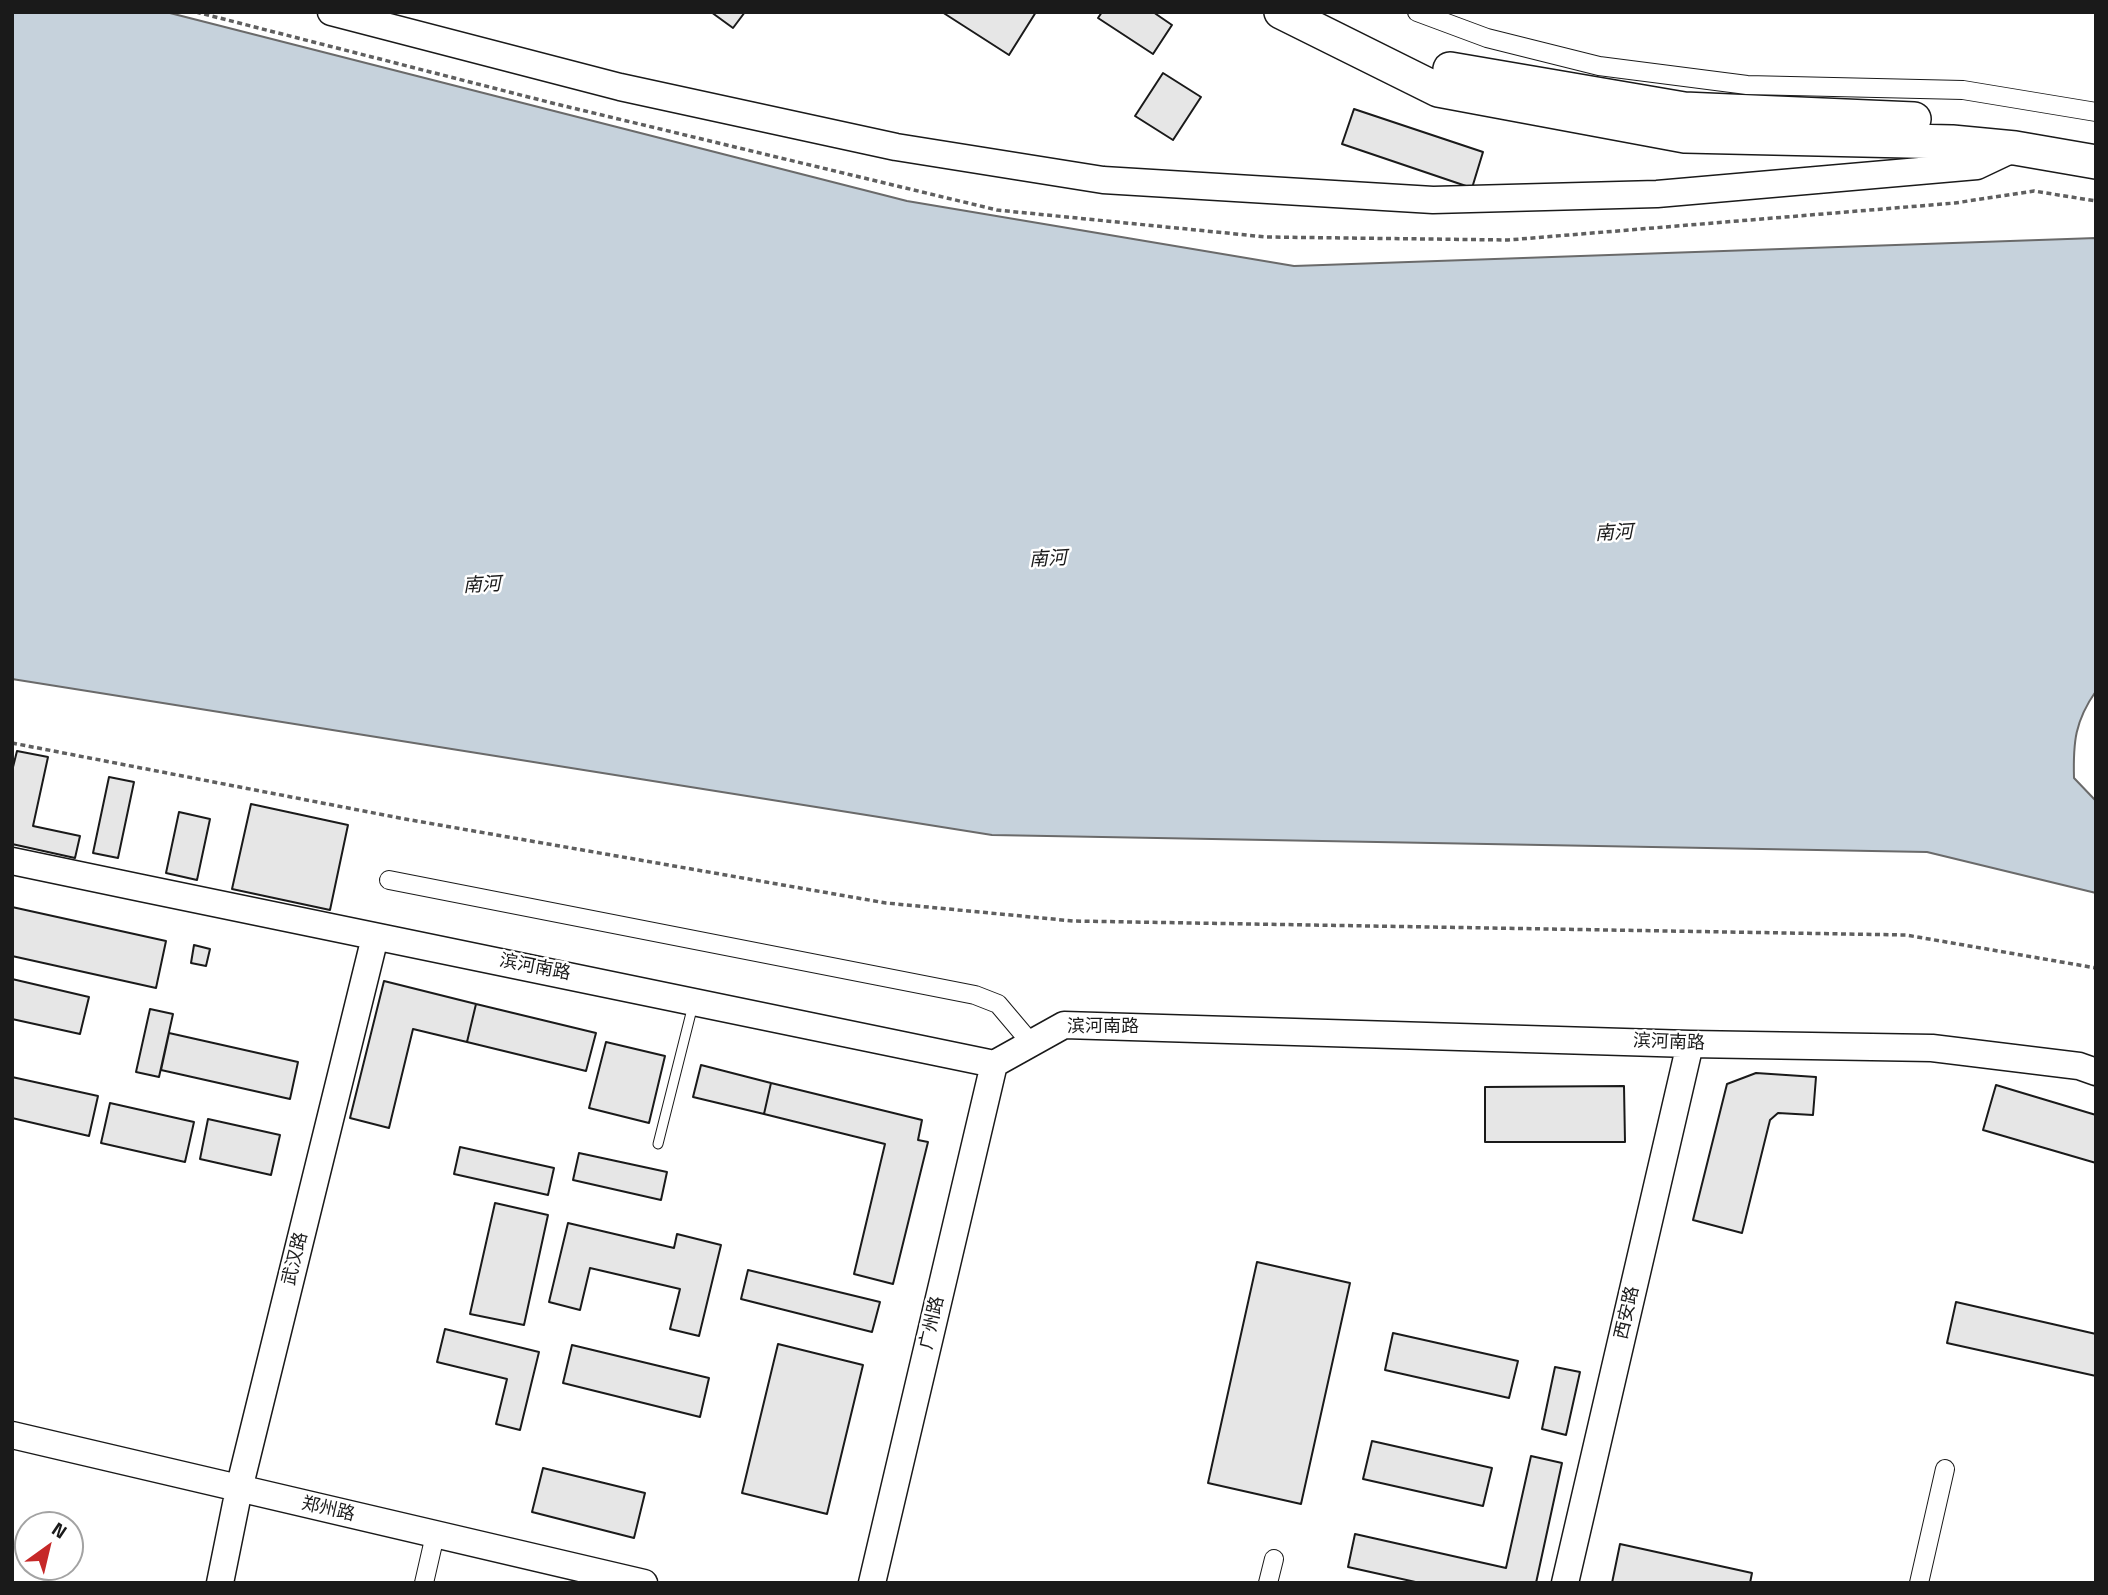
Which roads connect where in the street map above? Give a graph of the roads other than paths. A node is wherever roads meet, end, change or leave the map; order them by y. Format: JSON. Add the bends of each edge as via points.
{"nodes":[{"id":1,"x":331,"y":12,"type":"edge"},
{"id":2,"x":1281,"y":12,"type":"edge"},
{"id":3,"x":1332,"y":12,"type":"edge"},
{"id":4,"x":1417,"y":12,"type":"edge"},
{"id":5,"x":2096,"y":113,"type":"edge"},
{"id":6,"x":1881,"y":140,"type":"junction"},
{"id":7,"x":2096,"y":146,"type":"edge"},
{"id":8,"x":2015,"y":148,"type":"junction"},
{"id":9,"x":2063,"y":149,"type":"junction"},
{"id":10,"x":2096,"y":162,"type":"edge"},
{"id":11,"x":1878,"y":175,"type":"junction"},
{"id":12,"x":12,"y":860,"type":"edge"},
{"id":13,"x":389,"y":880,"type":"dead end"},
{"id":14,"x":376,"y":937,"type":"junction"},
{"id":15,"x":694,"y":1000,"type":"junction"},
{"id":16,"x":1031,"y":1044,"type":"junction"},
{"id":17,"x":1690,"y":1044,"type":"junction"},
{"id":18,"x":994,"y":1064,"type":"junction"},
{"id":19,"x":2096,"y":1072,"type":"edge"},
{"id":20,"x":658,"y":1144,"type":"dead end"},
{"id":21,"x":12,"y":1435,"type":"edge"},
{"id":22,"x":1945,"y":1469,"type":"dead end"},
{"id":23,"x":239,"y":1489,"type":"junction"},
{"id":24,"x":435,"y":1535,"type":"junction"},
{"id":25,"x":1274,"y":1559,"type":"dead end"},
{"id":26,"x":220,"y":1583,"type":"edge"},
{"id":27,"x":424,"y":1583,"type":"edge"},
{"id":28,"x":644,"y":1583,"type":"edge"},
{"id":29,"x":872,"y":1583,"type":"edge"},
{"id":30,"x":1268,"y":1583,"type":"edge"},
{"id":31,"x":1565,"y":1583,"type":"edge"},
{"id":32,"x":1919,"y":1583,"type":"edge"}],
"edges":[{"from":1,"to":11,"type":"street","via":[[620,87],[895,147],[1104,180],[1433,200],[1657,194]]},
{"from":2,"to":6,"type":"highway","via":[[1438,90],[1685,136]]},
{"from":3,"to":9,"type":"highway","via":[[1446,68],[1684,109],[1961,122]]},
{"from":4,"to":5,"type":"street","via":[[1487,38],[1599,66],[1747,85],[1964,90]]},
{"from":6,"to":8,"type":"highway"},
{"from":6,"to":11,"type":"street"},
{"from":7,"to":9,"type":"highway"},
{"from":8,"to":9,"type":"highway"},
{"from":8,"to":11,"type":"street","via":[[1977,166]]},
{"from":9,"to":10,"type":"highway"},
{"from":12,"to":14,"type":"street","name":"滨河南路"},
{"from":13,"to":16,"type":"street","via":[[975,995],[999,1004]]},
{"from":14,"to":15,"type":"street","name":"滨河南路"},
{"from":14,"to":23,"type":"street","name":"武汉路"},
{"from":15,"to":18,"type":"street","name":"滨河南路"},
{"from":15,"to":20,"type":"lane"},
{"from":16,"to":17,"type":"street","name":"滨河南路","via":[[1064,1025]]},
{"from":16,"to":18,"type":"street","name":"滨河南路"},
{"from":17,"to":19,"type":"street","name":"滨河南路","via":[[1932,1048]]},
{"from":17,"to":31,"type":"street","name":"西安路"},
{"from":18,"to":29,"type":"street","name":"广州路"},
{"from":21,"to":23,"type":"street","name":"郑州路"},
{"from":22,"to":32,"type":"street"},
{"from":23,"to":24,"type":"street","name":"郑州路"},
{"from":23,"to":26,"type":"street","name":"武汉路"},
{"from":24,"to":27,"type":"street"},
{"from":24,"to":28,"type":"street","name":"郑州路"},
{"from":25,"to":30,"type":"street"}]}
